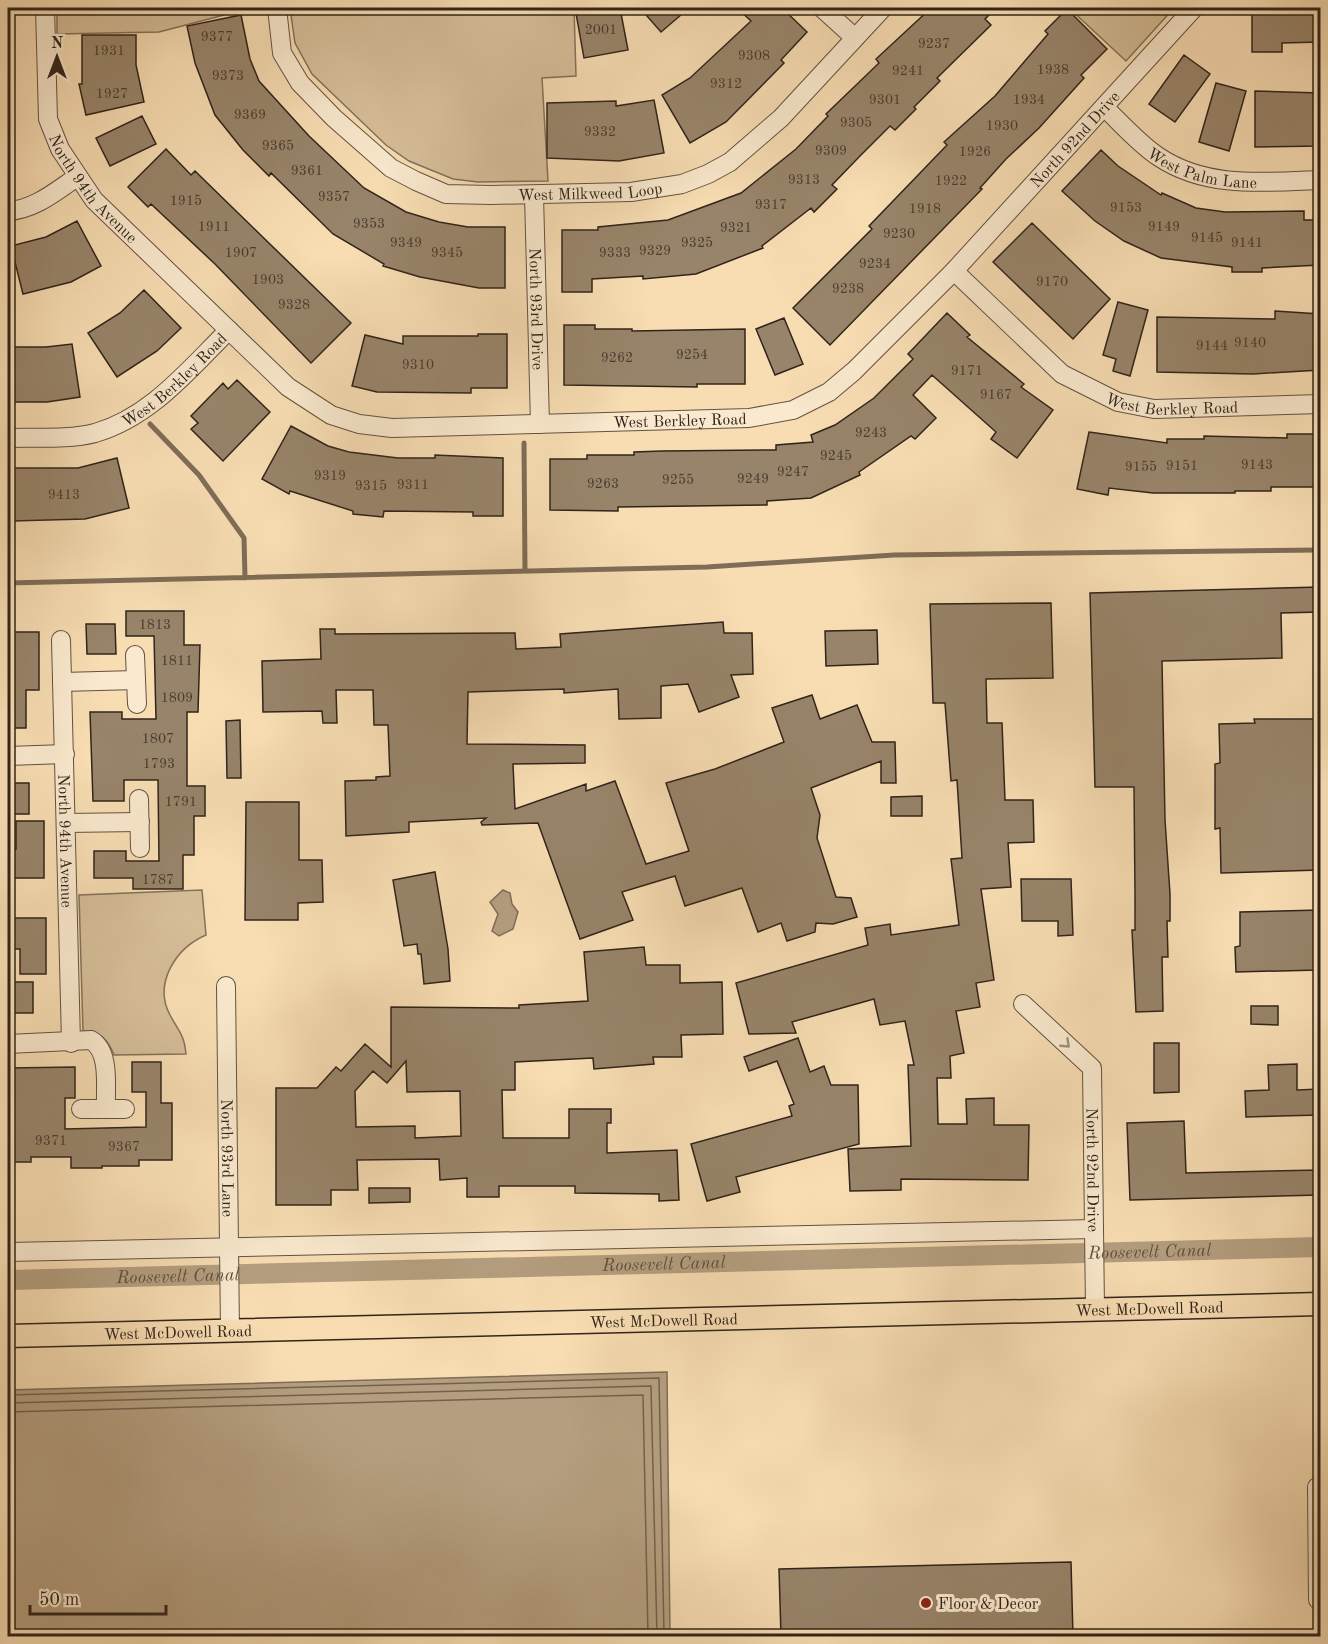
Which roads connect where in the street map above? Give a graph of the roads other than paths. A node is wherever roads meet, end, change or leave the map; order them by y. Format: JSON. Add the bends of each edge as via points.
{"nodes":[{"id":1,"x":45,"y":8,"type":"edge"},
{"id":2,"x":277,"y":8,"type":"edge"},
{"id":3,"x":822,"y":8,"type":"edge"},
{"id":4,"x":883,"y":8,"type":"edge"},
{"id":5,"x":1194,"y":8,"type":"edge"},
{"id":6,"x":855,"y":38,"type":"junction"},
{"id":7,"x":1104,"y":107,"type":"junction"},
{"id":8,"x":77,"y":177,"type":"junction"},
{"id":9,"x":1320,"y":180,"type":"edge"},
{"id":10,"x":534,"y":195,"type":"junction"},
{"id":11,"x":8,"y":211,"type":"edge"},
{"id":12,"x":954,"y":271,"type":"junction"},
{"id":13,"x":229,"y":330,"type":"junction"},
{"id":14,"x":1320,"y":404,"type":"edge"},
{"id":15,"x":540,"y":424,"type":"junction"},
{"id":16,"x":8,"y":438,"type":"edge"},
{"id":17,"x":61,"y":640,"type":"dead end"},
{"id":18,"x":135,"y":655,"type":"dead end"},
{"id":19,"x":136,"y":680,"type":"junction"},
{"id":20,"x":62,"y":682,"type":"junction"},
{"id":21,"x":137,"y":704,"type":"dead end"},
{"id":22,"x":65,"y":754,"type":"junction"},
{"id":23,"x":8,"y":756,"type":"edge"},
{"id":24,"x":139,"y":799,"type":"dead end"},
{"id":25,"x":140,"y":822,"type":"junction"},
{"id":26,"x":66,"y":823,"type":"junction"},
{"id":27,"x":140,"y":848,"type":"dead end"},
{"id":28,"x":226,"y":986,"type":"dead end"},
{"id":29,"x":1023,"y":1004,"type":"dead end"},
{"id":30,"x":71,"y":1043,"type":"junction"},
{"id":31,"x":8,"y":1044,"type":"edge"},
{"id":32,"x":81,"y":1109,"type":"dead end"},
{"id":33,"x":106,"y":1109,"type":"junction"},
{"id":34,"x":125,"y":1109,"type":"dead end"},
{"id":35,"x":1094,"y":1232,"type":"junction"},
{"id":36,"x":228,"y":1251,"type":"junction"},
{"id":37,"x":8,"y":1252,"type":"edge"},
{"id":38,"x":1320,"y":1304,"type":"edge"},
{"id":39,"x":1095,"y":1309,"type":"junction"},
{"id":40,"x":230,"y":1332,"type":"junction"},
{"id":41,"x":8,"y":1336,"type":"edge"},
{"id":42,"x":1317,"y":1487,"type":"dead end"},
{"id":43,"x":1320,"y":1600,"type":"edge"}],
"edges":[{"from":1,"to":8,"type":"street","name":"North 94th Avenue","via":[[48,119],[56,142]]},
{"from":2,"to":10,"type":"street","name":"West Milkweed Loop","via":[[282,53],[300,83],[333,118],[391,168],[446,194]]},
{"from":3,"to":6,"type":"street"},
{"from":4,"to":6,"type":"street","name":"West Milkweed Loop"},
{"from":5,"to":7,"type":"street","name":"North 92nd Drive"},
{"from":6,"to":10,"type":"street","name":"West Milkweed Loop","via":[[756,142],[708,174],[682,184],[631,192]]},
{"from":7,"to":9,"type":"street","name":"West Palm Lane","via":[[1157,156],[1186,171],[1220,180]]},
{"from":7,"to":12,"type":"street","name":"North 92nd Drive"},
{"from":8,"to":11,"type":"street","via":[[36,203]]},
{"from":8,"to":13,"type":"street","name":"North 94th Avenue","via":[[94,200]]},
{"from":10,"to":15,"type":"street","name":"North 93rd Drive"},
{"from":12,"to":14,"type":"street","name":"West Berkley Road","via":[[1062,374],[1118,402],[1154,409]]},
{"from":12,"to":15,"type":"street","name":"West Berkley Road","via":[[829,392],[793,410],[749,418]]},
{"from":13,"to":15,"type":"street","name":"West Berkley Road","via":[[307,402],[359,424],[393,428]]},
{"from":13,"to":16,"type":"street","name":"West Berkley Road","via":[[164,393],[126,422],[93,433]]},
{"from":17,"to":20,"type":"street","name":"North 94th Avenue"},
{"from":18,"to":19,"type":"street"},
{"from":19,"to":20,"type":"street"},
{"from":19,"to":21,"type":"street"},
{"from":20,"to":22,"type":"street","name":"North 94th Avenue"},
{"from":22,"to":23,"type":"street"},
{"from":22,"to":26,"type":"street","name":"North 94th Avenue"},
{"from":24,"to":25,"type":"street"},
{"from":25,"to":26,"type":"street"},
{"from":25,"to":27,"type":"street"},
{"from":26,"to":30,"type":"street","name":"North 94th Avenue"},
{"from":28,"to":36,"type":"street","name":"North 93rd Lane"},
{"from":29,"to":35,"type":"street","name":"North 92nd Drive","one_way":true,"via":[[1092,1068]]},
{"from":30,"to":31,"type":"street"},
{"from":30,"to":33,"type":"street","via":[[91,1040],[100,1045]]},
{"from":32,"to":33,"type":"street"},
{"from":33,"to":34,"type":"street"},
{"from":35,"to":36,"type":"street"},
{"from":35,"to":39,"type":"street","name":"North 92nd Drive"},
{"from":36,"to":37,"type":"street"},
{"from":36,"to":40,"type":"street","name":"North 93rd Lane"},
{"from":38,"to":39,"type":"main road","name":"West McDowell Road"},
{"from":39,"to":40,"type":"main road","name":"West McDowell Road"},
{"from":40,"to":41,"type":"main road","name":"West McDowell Road"},
{"from":42,"to":43,"type":"street"}]}
